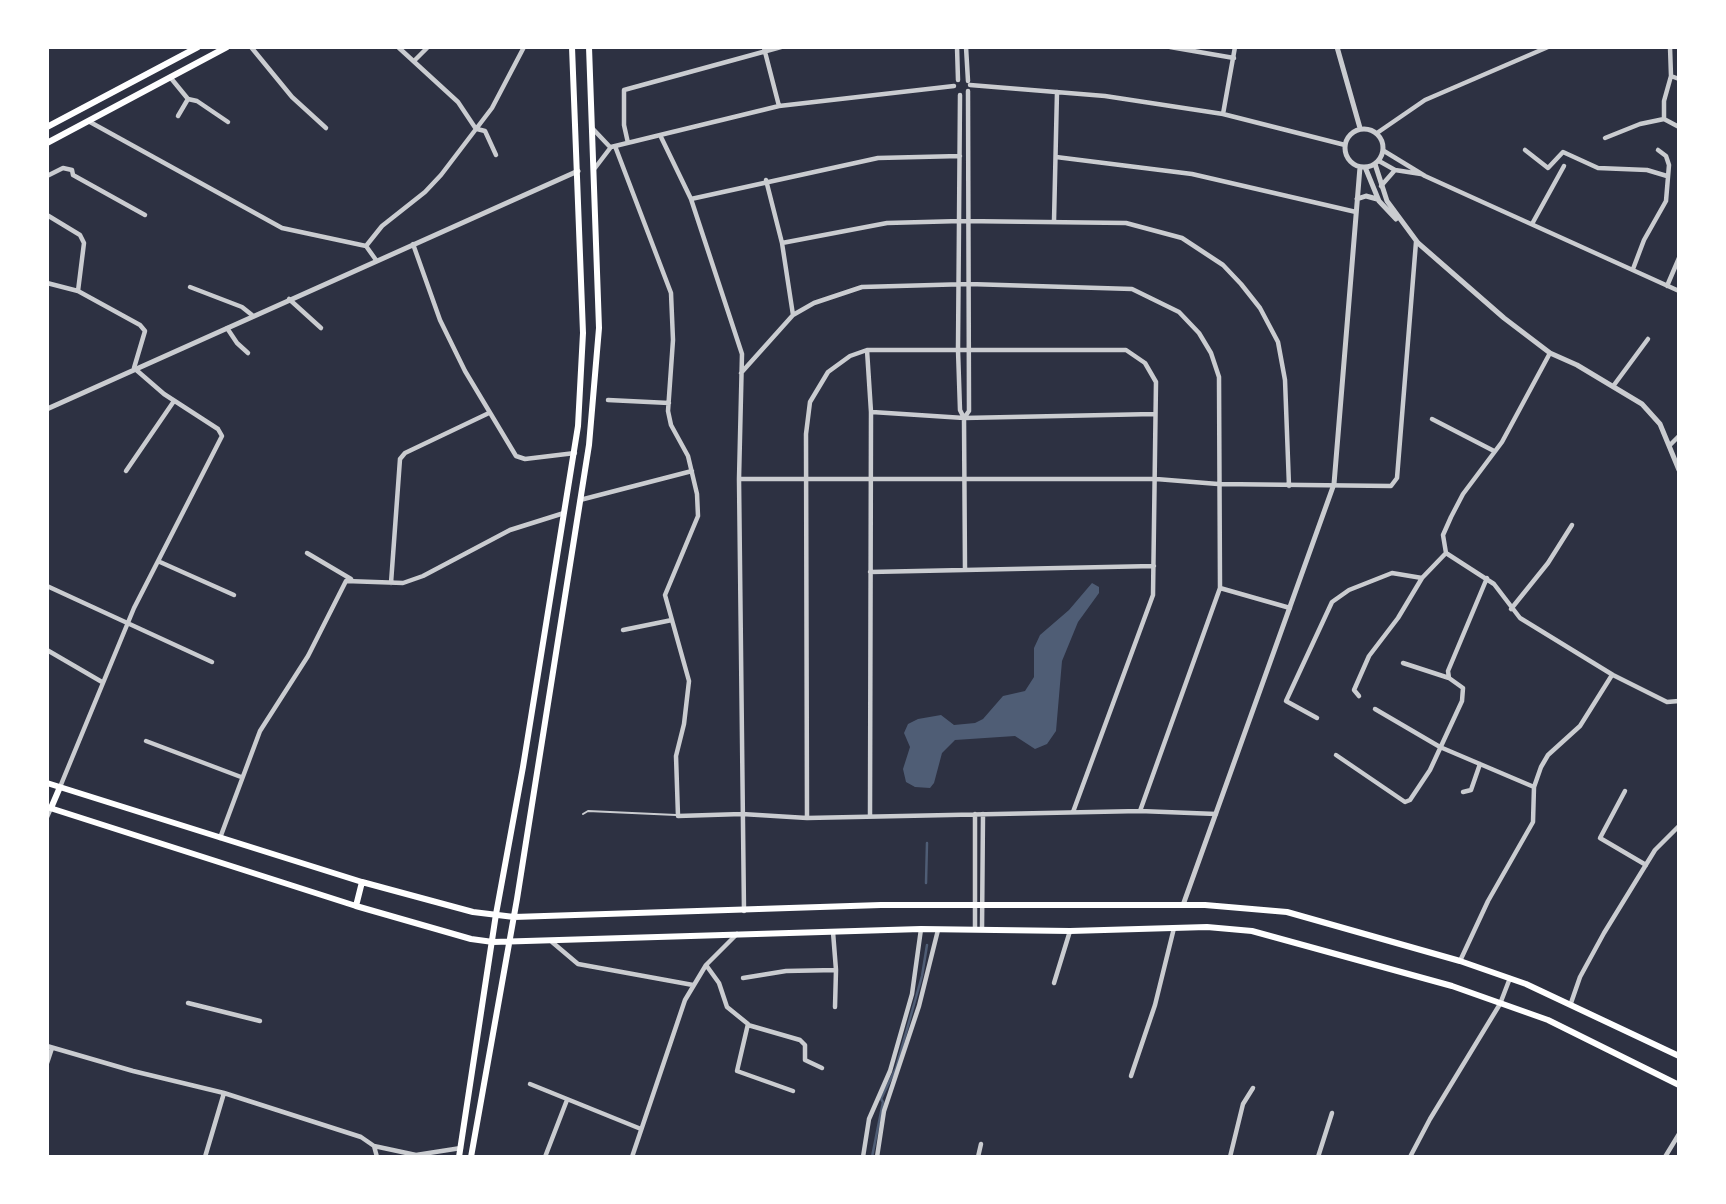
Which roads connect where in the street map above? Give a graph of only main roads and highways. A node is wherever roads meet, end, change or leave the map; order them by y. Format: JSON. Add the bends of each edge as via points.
{"nodes":[{"id":1,"x":198,"y":47,"type":"edge"},
{"id":2,"x":227,"y":47,"type":"edge"},
{"id":3,"x":572,"y":47,"type":"edge"},
{"id":4,"x":589,"y":47,"type":"edge"},
{"id":5,"x":47,"y":127,"type":"edge"},
{"id":6,"x":47,"y":144,"type":"edge"},
{"id":7,"x":47,"y":783,"type":"edge"},
{"id":8,"x":60,"y":787,"type":"junction"},
{"id":9,"x":49,"y":808,"type":"edge"},
{"id":10,"x":362,"y":882,"type":"junction"},
{"id":11,"x":356,"y":906,"type":"junction"},
{"id":12,"x":496,"y":914,"type":"junction"},
{"id":13,"x":514,"y":917,"type":"junction"},
{"id":14,"x":493,"y":942,"type":"junction"},
{"id":15,"x":508,"y":943,"type":"junction"},
{"id":16,"x":1679,"y":1056,"type":"edge"},
{"id":17,"x":1679,"y":1085,"type":"edge"},
{"id":18,"x":459,"y":1157,"type":"edge"},
{"id":19,"x":471,"y":1157,"type":"edge"}],
"edges":[{"from":1,"to":5,"type":"main road"},
{"from":2,"to":6,"type":"main road"},
{"from":3,"to":12,"type":"main road","via":[[583,333],[575,453]]},
{"from":4,"to":13,"type":"main road","via":[[599,257],[597,360],[580,500]]},
{"from":7,"to":8,"type":"main road"},
{"from":8,"to":9,"type":"main road"},
{"from":8,"to":10,"type":"main road"},
{"from":9,"to":11,"type":"main road"},
{"from":10,"to":11,"type":"main road"},
{"from":10,"to":12,"type":"main road"},
{"from":11,"to":14,"type":"main road"},
{"from":12,"to":13,"type":"main road"},
{"from":12,"to":14,"type":"main road"},
{"from":13,"to":15,"type":"main road"},
{"from":13,"to":16,"type":"main road","via":[[881,905],[1183,905],[1287,912],[1510,978]]},
{"from":14,"to":15,"type":"main road"},
{"from":14,"to":18,"type":"main road"},
{"from":15,"to":17,"type":"main road","via":[[921,929],[1252,931],[1452,986],[1548,1020]]},
{"from":15,"to":19,"type":"main road"}]}
